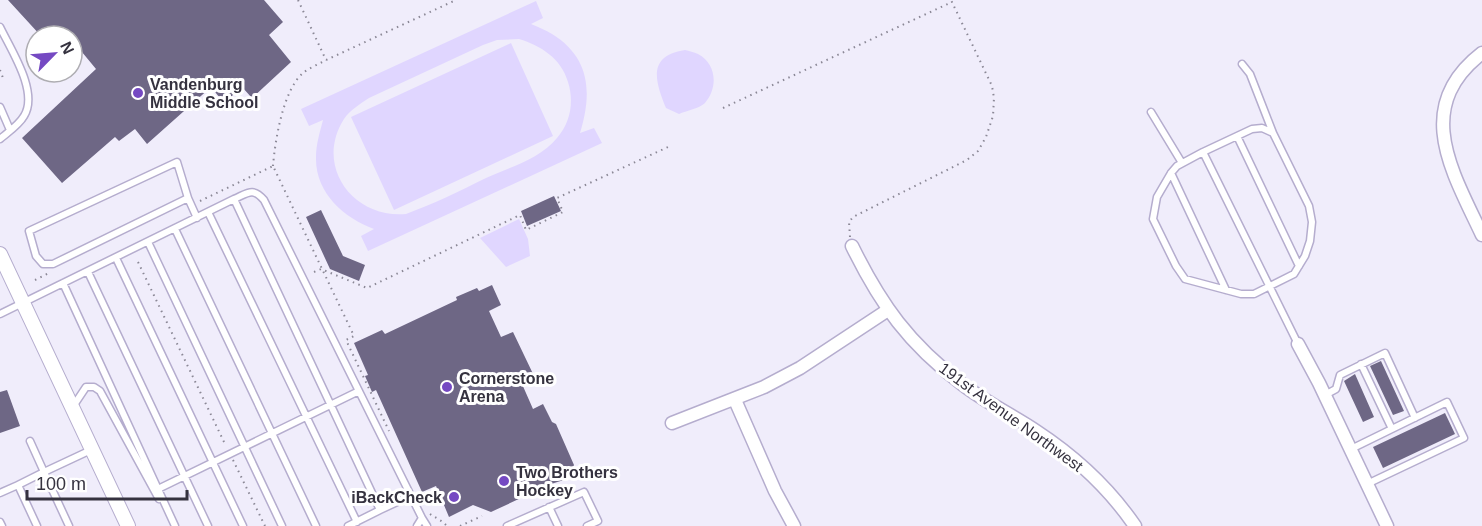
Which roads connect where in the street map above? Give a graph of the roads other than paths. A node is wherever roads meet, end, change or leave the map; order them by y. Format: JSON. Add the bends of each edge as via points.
{"nodes":[{"id":1,"x":0,"y":27,"type":"edge"},
{"id":2,"x":1482,"y":52,"type":"edge"},
{"id":3,"x":1242,"y":64,"type":"dead end"},
{"id":4,"x":0,"y":107,"type":"edge"},
{"id":5,"x":1151,"y":112,"type":"dead end"},
{"id":6,"x":10,"y":130,"type":"junction"},
{"id":7,"x":1273,"y":133,"type":"junction"},
{"id":8,"x":1237,"y":136,"type":"junction"},
{"id":9,"x":0,"y":139,"type":"edge"},
{"id":10,"x":1203,"y":152,"type":"junction"},
{"id":11,"x":1182,"y":163,"type":"junction"},
{"id":12,"x":1171,"y":173,"type":"junction"},
{"id":13,"x":188,"y":198,"type":"junction"},
{"id":14,"x":234,"y":199,"type":"junction"},
{"id":15,"x":208,"y":212,"type":"junction"},
{"id":16,"x":197,"y":218,"type":"junction"},
{"id":17,"x":175,"y":229,"type":"junction"},
{"id":18,"x":1482,"y":235,"type":"edge"},
{"id":19,"x":148,"y":242,"type":"junction"},
{"id":20,"x":852,"y":246,"type":"road end"},
{"id":21,"x":0,"y":254,"type":"edge"},
{"id":22,"x":116,"y":258,"type":"junction"},
{"id":23,"x":1299,"y":266,"type":"junction"},
{"id":24,"x":88,"y":272,"type":"junction"},
{"id":25,"x":63,"y":283,"type":"junction"},
{"id":26,"x":1269,"y":288,"type":"junction"},
{"id":27,"x":1226,"y":290,"type":"junction"},
{"id":28,"x":22,"y":304,"type":"junction"},
{"id":29,"x":888,"y":310,"type":"junction"},
{"id":30,"x":0,"y":314,"type":"edge"},
{"id":31,"x":1298,"y":344,"type":"joint"},
{"id":32,"x":1361,"y":364,"type":"junction"},
{"id":33,"x":359,"y":391,"type":"junction"},
{"id":34,"x":1325,"y":395,"type":"junction"},
{"id":35,"x":735,"y":400,"type":"junction"},
{"id":36,"x":330,"y":405,"type":"junction"},
{"id":37,"x":72,"y":408,"type":"junction"},
{"id":38,"x":306,"y":416,"type":"junction"},
{"id":39,"x":1415,"y":418,"type":"junction"},
{"id":40,"x":672,"y":423,"type":"dead end"},
{"id":41,"x":1392,"y":429,"type":"junction"},
{"id":42,"x":272,"y":433,"type":"junction"},
{"id":43,"x":30,"y":441,"type":"dead end"},
{"id":44,"x":245,"y":446,"type":"junction"},
{"id":45,"x":92,"y":449,"type":"junction"},
{"id":46,"x":1351,"y":449,"type":"junction"},
{"id":47,"x":212,"y":462,"type":"junction"},
{"id":48,"x":44,"y":472,"type":"junction"},
{"id":49,"x":184,"y":476,"type":"junction"},
{"id":50,"x":1367,"y":484,"type":"junction"},
{"id":51,"x":18,"y":485,"type":"junction"},
{"id":52,"x":158,"y":489,"type":"junction"},
{"id":53,"x":0,"y":493,"type":"edge"},
{"id":54,"x":410,"y":496,"type":"junction"},
{"id":55,"x":549,"y":507,"type":"junction"},
{"id":56,"x":380,"y":510,"type":"junction"},
{"id":57,"x":422,"y":518,"type":"junction"},
{"id":58,"x":0,"y":522,"type":"edge"},
{"id":59,"x":357,"y":522,"type":"junction"},
{"id":60,"x":175,"y":524,"type":"edge"},
{"id":61,"x":2,"y":526,"type":"edge"},
{"id":62,"x":37,"y":526,"type":"edge"},
{"id":63,"x":69,"y":526,"type":"edge"},
{"id":64,"x":128,"y":526,"type":"edge"},
{"id":65,"x":208,"y":526,"type":"edge"},
{"id":66,"x":243,"y":526,"type":"edge"},
{"id":67,"x":282,"y":526,"type":"edge"},
{"id":68,"x":316,"y":526,"type":"edge"},
{"id":69,"x":348,"y":526,"type":"edge"},
{"id":70,"x":417,"y":526,"type":"edge"},
{"id":71,"x":428,"y":526,"type":"edge"},
{"id":72,"x":507,"y":526,"type":"edge"},
{"id":73,"x":558,"y":526,"type":"edge"},
{"id":74,"x":587,"y":526,"type":"edge"},
{"id":75,"x":794,"y":526,"type":"edge"},
{"id":76,"x":1134,"y":526,"type":"edge"},
{"id":77,"x":1387,"y":526,"type":"edge"}],
"edges":[{"from":1,"to":6,"type":"lane","via":[[28,86],[30,99],[24,117]]},
{"from":2,"to":18,"type":"street","via":[[1451,87],[1443,114],[1449,162]]},
{"from":3,"to":7,"type":"lane","via":[[1250,74]]},
{"from":4,"to":6,"type":"lane"},
{"from":5,"to":11,"type":"lane"},
{"from":6,"to":9,"type":"lane"},
{"from":7,"to":8,"type":"lane","via":[[1262,128]]},
{"from":7,"to":23,"type":"lane","via":[[1309,206],[1310,241]]},
{"from":8,"to":10,"type":"lane"},
{"from":8,"to":23,"type":"lane"},
{"from":10,"to":11,"type":"lane"},
{"from":10,"to":26,"type":"lane"},
{"from":11,"to":12,"type":"lane"},
{"from":12,"to":27,"type":"lane"},
{"from":12,"to":27,"type":"lane","via":[[1157,197],[1153,219],[1185,279]]},
{"from":13,"to":13,"type":"lane","via":[[177,162],[29,231],[36,256],[44,264],[53,264]]},
{"from":13,"to":16,"type":"lane"},
{"from":14,"to":15,"type":"lane"},
{"from":14,"to":33,"type":"lane","via":[[250,192],[258,193],[264,200]]},
{"from":14,"to":36,"type":"lane"},
{"from":15,"to":16,"type":"lane"},
{"from":15,"to":38,"type":"lane"},
{"from":16,"to":17,"type":"lane"},
{"from":17,"to":19,"type":"lane"},
{"from":17,"to":42,"type":"lane"},
{"from":19,"to":22,"type":"lane"},
{"from":19,"to":44,"type":"lane"},
{"from":20,"to":29,"type":"street","name":"191st Avenue Northwest"},
{"from":21,"to":28,"type":"street"},
{"from":22,"to":24,"type":"lane"},
{"from":22,"to":47,"type":"lane"},
{"from":23,"to":26,"type":"lane","via":[[1294,274]]},
{"from":24,"to":25,"type":"lane"},
{"from":24,"to":49,"type":"lane"},
{"from":25,"to":28,"type":"lane"},
{"from":25,"to":52,"type":"lane"},
{"from":26,"to":27,"type":"lane","via":[[1254,294]]},
{"from":26,"to":31,"type":"lane"},
{"from":28,"to":30,"type":"lane"},
{"from":28,"to":37,"type":"street"},
{"from":29,"to":35,"type":"street","via":[[800,368]]},
{"from":29,"to":76,"type":"street","name":"191st Avenue Northwest","via":[[946,372],[1045,438],[1085,470]]},
{"from":31,"to":34,"type":"street"},
{"from":32,"to":34,"type":"lane","via":[[1340,375],[1336,389]]},
{"from":32,"to":39,"type":"lane","via":[[1385,353]]},
{"from":32,"to":41,"type":"lane"},
{"from":33,"to":36,"type":"lane"},
{"from":33,"to":54,"type":"lane"},
{"from":34,"to":46,"type":"street"},
{"from":35,"to":40,"type":"street"},
{"from":35,"to":75,"type":"street"},
{"from":36,"to":38,"type":"lane"},
{"from":36,"to":56,"type":"lane"},
{"from":37,"to":45,"type":"street"},
{"from":37,"to":60,"type":"lane","via":[[86,387],[100,391]]},
{"from":38,"to":42,"type":"lane"},
{"from":38,"to":59,"type":"lane"},
{"from":39,"to":41,"type":"lane"},
{"from":39,"to":50,"type":"lane","via":[[1447,402],[1464,438]]},
{"from":41,"to":46,"type":"lane"},
{"from":42,"to":44,"type":"lane"},
{"from":42,"to":68,"type":"lane"},
{"from":43,"to":48,"type":"lane"},
{"from":44,"to":47,"type":"lane"},
{"from":44,"to":67,"type":"lane"},
{"from":45,"to":48,"type":"lane"},
{"from":45,"to":64,"type":"street"},
{"from":46,"to":50,"type":"street"},
{"from":47,"to":49,"type":"lane"},
{"from":47,"to":66,"type":"lane"},
{"from":48,"to":51,"type":"lane"},
{"from":48,"to":63,"type":"lane"},
{"from":49,"to":52,"type":"lane"},
{"from":49,"to":65,"type":"lane"},
{"from":50,"to":77,"type":"street"},
{"from":51,"to":53,"type":"lane"},
{"from":51,"to":62,"type":"lane"},
{"from":52,"to":60,"type":"lane"},
{"from":54,"to":56,"type":"lane"},
{"from":54,"to":57,"type":"lane"},
{"from":55,"to":72,"type":"lane"},
{"from":55,"to":73,"type":"lane"},
{"from":55,"to":74,"type":"lane","via":[[584,492],[598,520]]},
{"from":56,"to":59,"type":"lane"},
{"from":57,"to":70,"type":"lane"},
{"from":57,"to":71,"type":"lane"},
{"from":58,"to":61,"type":"lane"},
{"from":59,"to":69,"type":"lane"}]}
